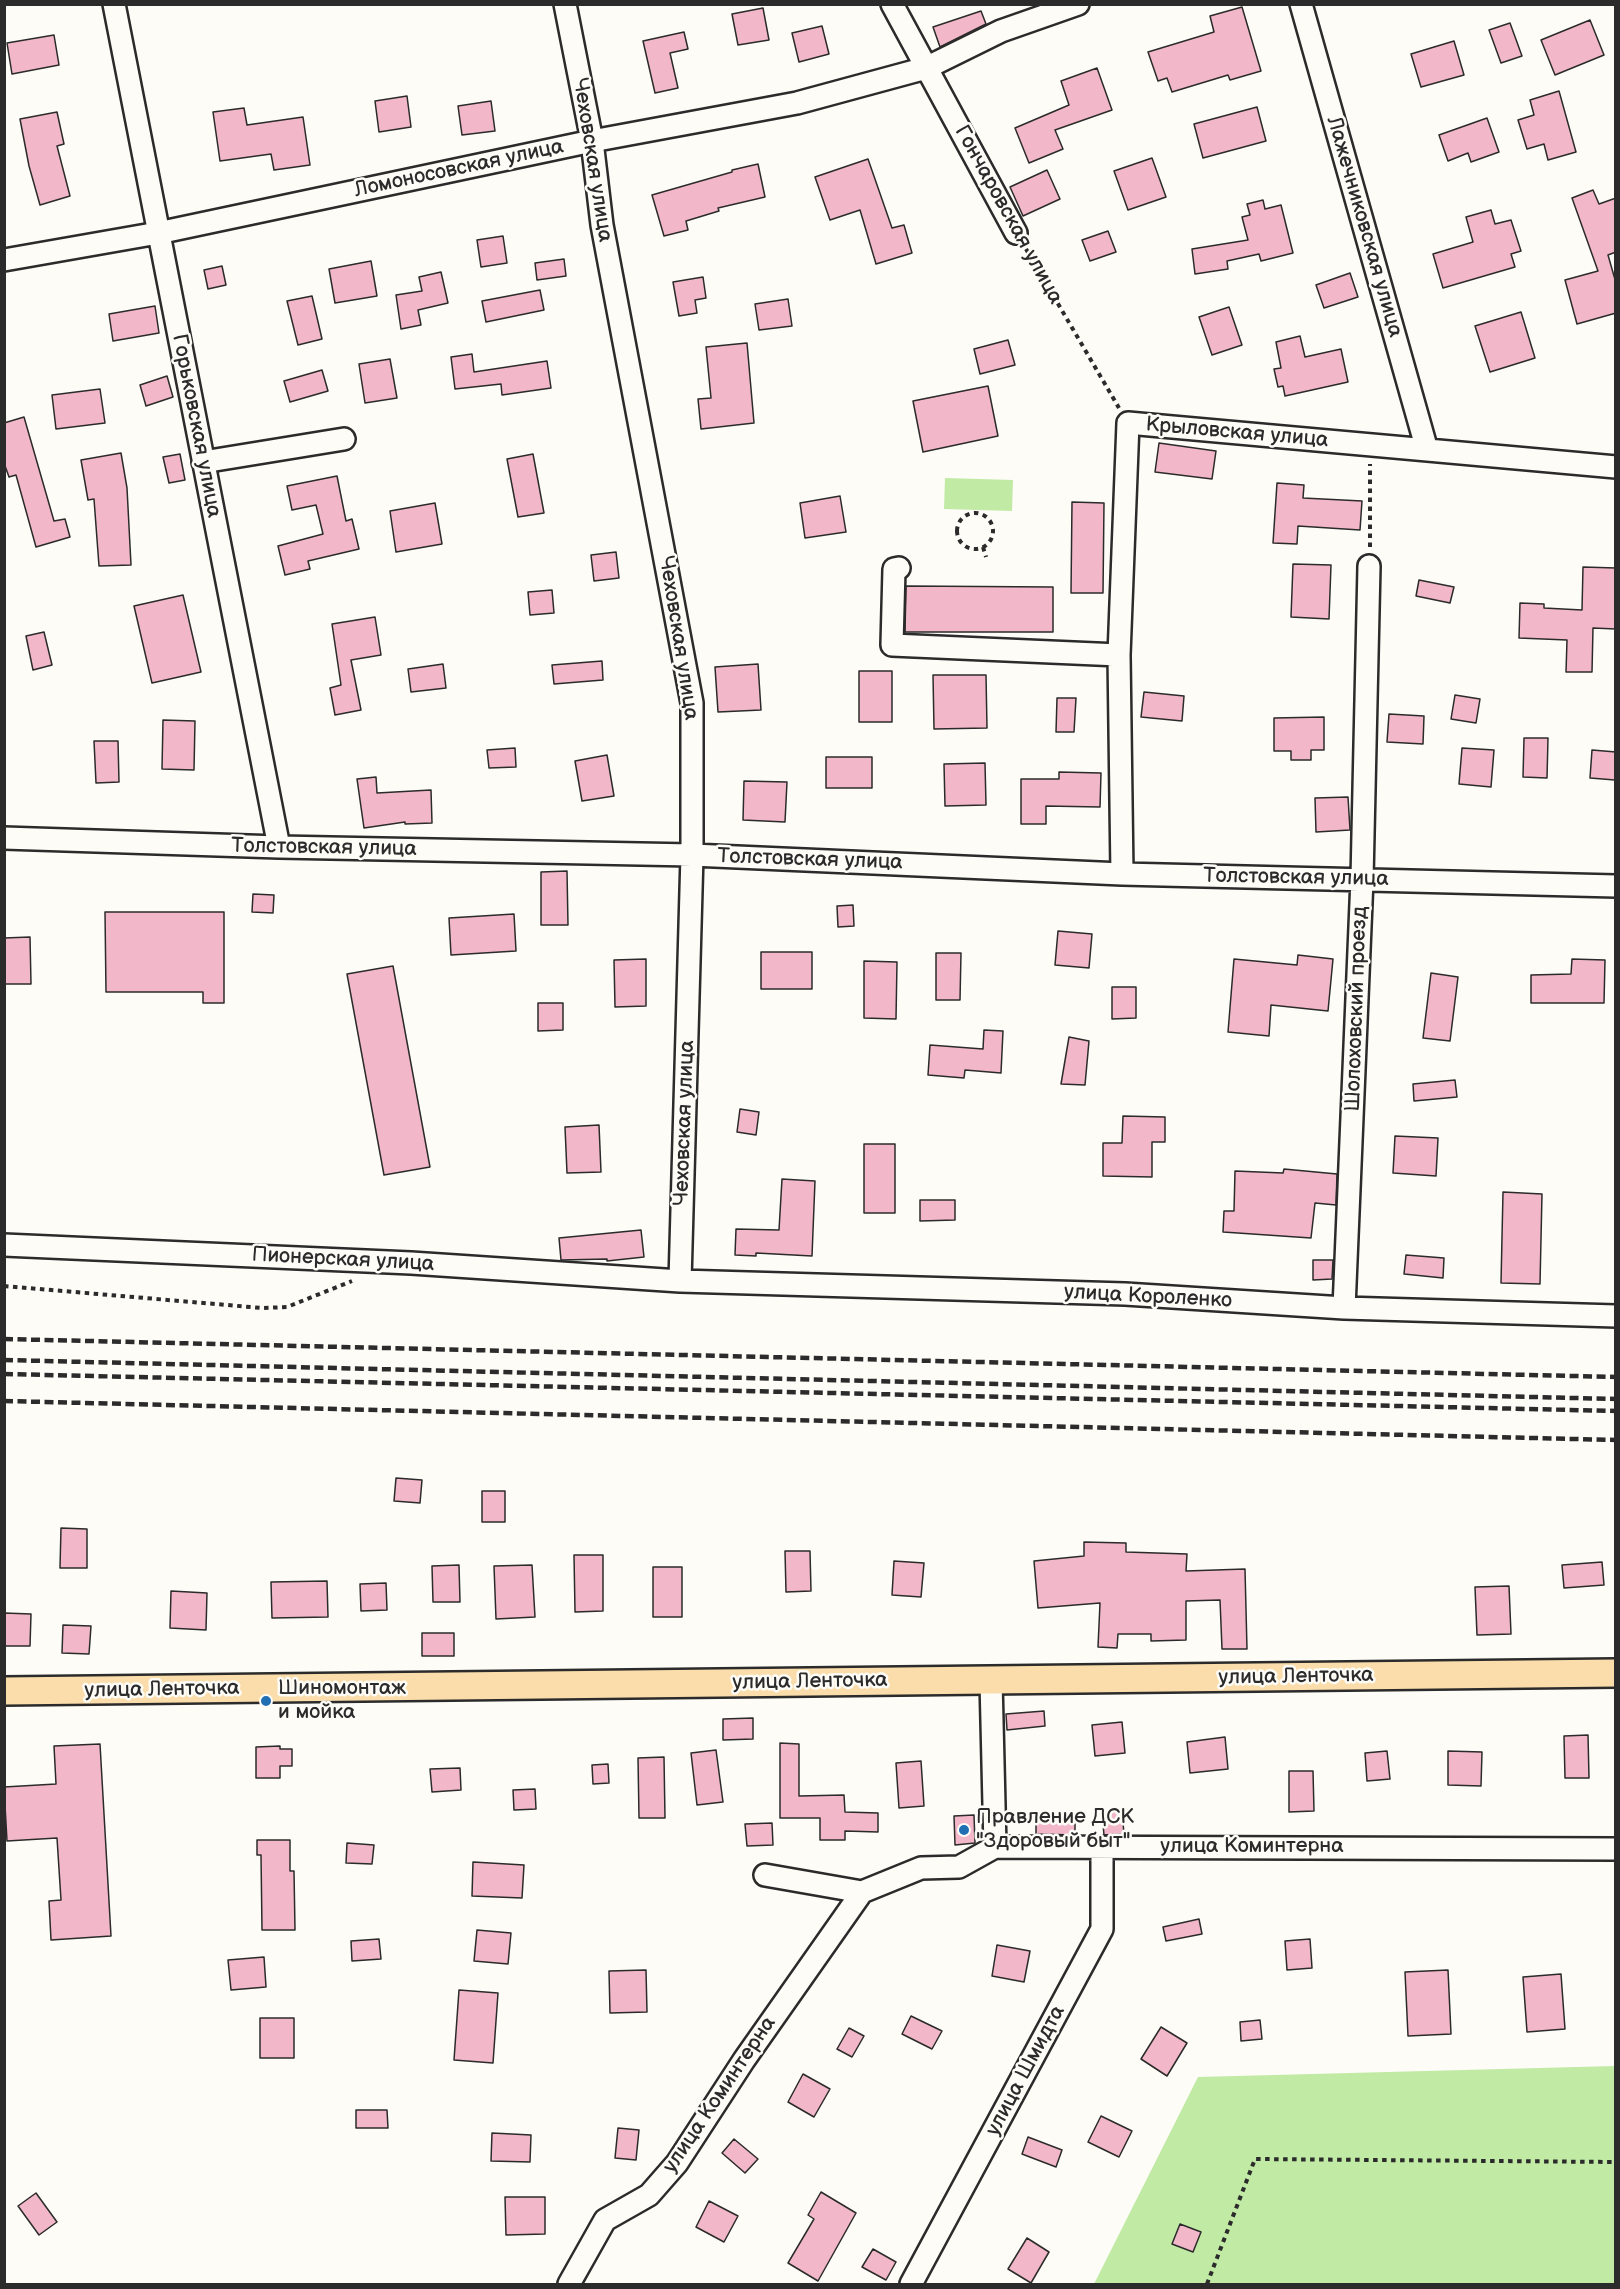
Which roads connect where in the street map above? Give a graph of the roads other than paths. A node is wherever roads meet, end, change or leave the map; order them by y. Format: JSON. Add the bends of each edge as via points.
{"nodes":[{"id":1,"x":114,"y":4,"type":"edge"},
{"id":2,"x":565,"y":4,"type":"edge"},
{"id":3,"x":892,"y":4,"type":"edge"},
{"id":4,"x":1078,"y":4,"type":"edge"},
{"id":5,"x":1301,"y":4,"type":"edge"},
{"id":6,"x":926,"y":68,"type":"junction"},
{"id":7,"x":592,"y":141,"type":"junction"},
{"id":8,"x":158,"y":233,"type":"junction"},
{"id":9,"x":1016,"y":233,"type":"road end"},
{"id":10,"x":4,"y":260,"type":"edge"},
{"id":11,"x":344,"y":439,"type":"dead end"},
{"id":12,"x":1427,"y":450,"type":"junction"},
{"id":13,"x":203,"y":462,"type":"junction"},
{"id":14,"x":1616,"y":467,"type":"edge"},
{"id":15,"x":1370,"y":567,"type":"road end"},
{"id":16,"x":898,"y":568,"type":"dead end"},
{"id":17,"x":1119,"y":655,"type":"junction"},
{"id":18,"x":4,"y":838,"type":"edge"},
{"id":19,"x":279,"y":847,"type":"junction"},
{"id":20,"x":692,"y":855,"type":"junction"},
{"id":21,"x":1122,"y":874,"type":"junction"},
{"id":22,"x":1362,"y":879,"type":"junction"},
{"id":23,"x":1616,"y":886,"type":"edge"},
{"id":24,"x":4,"y":1245,"type":"edge"},
{"id":25,"x":680,"y":1281,"type":"junction"},
{"id":26,"x":1344,"y":1308,"type":"junction"},
{"id":27,"x":1616,"y":1316,"type":"edge"},
{"id":28,"x":1616,"y":1673,"type":"edge"},
{"id":29,"x":991,"y":1680,"type":"junction"},
{"id":30,"x":4,"y":1691,"type":"edge"},
{"id":31,"x":994,"y":1847,"type":"junction"},
{"id":32,"x":1102,"y":1847,"type":"junction"},
{"id":33,"x":1616,"y":1849,"type":"edge"},
{"id":34,"x":765,"y":1875,"type":"dead end"},
{"id":35,"x":862,"y":1892,"type":"junction"},
{"id":36,"x":569,"y":2284,"type":"edge"},
{"id":37,"x":911,"y":2284,"type":"edge"}],
"edges":[{"from":1,"to":8,"type":"street","name":"Горьковская улица"},
{"from":2,"to":7,"type":"street","name":"Чеховская улица"},
{"from":3,"to":6,"type":"street","name":"Гончаровская улица"},
{"from":4,"to":6,"type":"street","name":"Ломоносовская улица","via":[[1000,31]]},
{"from":5,"to":12,"type":"street","name":"Лажечниковская улица"},
{"from":6,"to":7,"type":"street","name":"Ломоносовская улица","via":[[797,103]]},
{"from":6,"to":9,"type":"street","name":"Гончаровская улица"},
{"from":7,"to":8,"type":"street","name":"Ломоносовская улица"},
{"from":7,"to":20,"type":"street","name":"Чеховская улица","via":[[602,225],[693,703]]},
{"from":8,"to":10,"type":"street","name":"Ломоносовская улица"},
{"from":8,"to":13,"type":"street","name":"Горьковская улица"},
{"from":11,"to":13,"type":"street"},
{"from":12,"to":14,"type":"street","name":"Крыловская улица"},
{"from":12,"to":17,"type":"street","name":"Крыловская улица","via":[[1128,423],[1112,614]]},
{"from":13,"to":19,"type":"street","name":"Горьковская улица"},
{"from":15,"to":22,"type":"street","name":"Шолоховский проезд"},
{"from":16,"to":17,"type":"street","via":[[894,569],[892,645]]},
{"from":17,"to":21,"type":"street","name":"Крыловская улица"},
{"from":18,"to":19,"type":"street","name":"Толстовская улица"},
{"from":19,"to":20,"type":"street","name":"Толстовская улица"},
{"from":20,"to":21,"type":"street","name":"Толстовская улица"},
{"from":20,"to":25,"type":"street","name":"Чеховская улица"},
{"from":21,"to":22,"type":"street","name":"Толстовская улица"},
{"from":22,"to":23,"type":"street","name":"Толстовская улица"},
{"from":22,"to":26,"type":"street","name":"Шолоховский проезд"},
{"from":24,"to":25,"type":"street","name":"Пионерская улица","via":[[411,1263]]},
{"from":25,"to":26,"type":"street","name":"улица Короленко","via":[[1125,1294]]},
{"from":26,"to":27,"type":"street","name":"улица Короленко"},
{"from":28,"to":29,"type":"main road","name":"улица Ленточка"},
{"from":29,"to":30,"type":"main road","name":"улица Ленточка"},
{"from":29,"to":31,"type":"street"},
{"from":31,"to":32,"type":"street","name":"улица Коминтерна"},
{"from":31,"to":35,"type":"street","name":"улица Коминтерна","via":[[959,1867],[921,1868]]},
{"from":32,"to":33,"type":"street","name":"улица Коминтерна"},
{"from":32,"to":37,"type":"street","name":"улица Шмидта","via":[[1102,1929]]},
{"from":34,"to":35,"type":"street"},
{"from":35,"to":36,"type":"street","name":"улица Коминтерна","via":[[677,2163],[649,2195],[605,2220]]}]}
